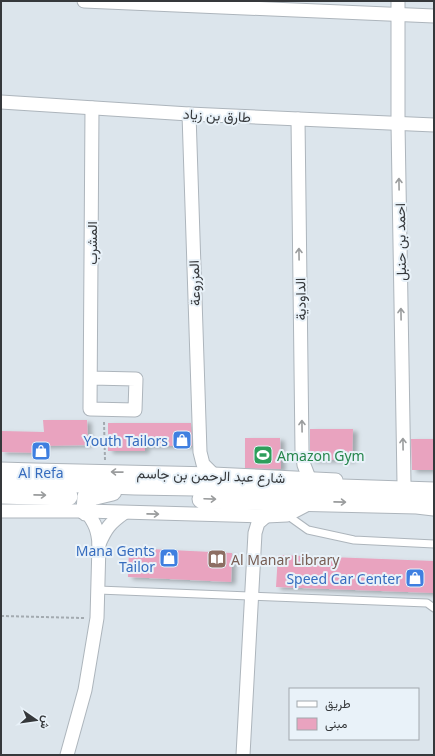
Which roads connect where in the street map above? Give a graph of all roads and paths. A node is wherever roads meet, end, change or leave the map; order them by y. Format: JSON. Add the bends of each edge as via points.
{"nodes":[{"id":1,"x":84,"y":1,"type":"edge"},
{"id":2,"x":398,"y":1,"type":"edge"},
{"id":3,"x":398,"y":15,"type":"junction"},
{"id":4,"x":434,"y":16,"type":"edge"},
{"id":5,"x":1,"y":102,"type":"edge"},
{"id":6,"x":92,"y":108,"type":"junction"},
{"id":7,"x":189,"y":114,"type":"junction"},
{"id":8,"x":298,"y":119,"type":"junction"},
{"id":9,"x":398,"y":124,"type":"junction"},
{"id":10,"x":434,"y":126,"type":"edge"},
{"id":11,"x":91,"y":378,"type":"junction"},
{"id":12,"x":104,"y":409,"type":"junction"},
{"id":13,"x":200,"y":452,"type":"junction"},
{"id":14,"x":3,"y":470,"type":"edge"},
{"id":15,"x":105,"y":472,"type":"junction"},
{"id":16,"x":185,"y":473,"type":"junction"},
{"id":17,"x":212,"y":474,"type":"junction"},
{"id":18,"x":309,"y":478,"type":"junction"},
{"id":19,"x":134,"y":486,"type":"junction"},
{"id":20,"x":419,"y":489,"type":"edge"},
{"id":21,"x":1,"y":494,"type":"edge"},
{"id":22,"x":313,"y":502,"type":"junction"},
{"id":23,"x":87,"y":504,"type":"junction"},
{"id":24,"x":434,"y":506,"type":"edge"},
{"id":25,"x":1,"y":511,"type":"edge"},
{"id":26,"x":124,"y":513,"type":"junction"},
{"id":27,"x":242,"y":515,"type":"junction"},
{"id":28,"x":287,"y":515,"type":"junction"},
{"id":29,"x":266,"y":516,"type":"junction"},
{"id":30,"x":255,"y":533,"type":"junction"},
{"id":31,"x":99,"y":544,"type":"junction"},
{"id":32,"x":434,"y":544,"type":"edge"},
{"id":33,"x":98,"y":590,"type":"junction"},
{"id":34,"x":252,"y":596,"type":"junction"},
{"id":35,"x":434,"y":608,"type":"edge"},
{"id":36,"x":1,"y":616,"type":"edge"},
{"id":37,"x":97,"y":618,"type":"junction"},
{"id":38,"x":67,"y":755,"type":"edge"},
{"id":39,"x":243,"y":755,"type":"edge"}],
"edges":[{"from":1,"to":3,"type":"street"},
{"from":2,"to":3,"type":"street","name":"احمد بن حنبل"},
{"from":3,"to":4,"type":"street"},
{"from":3,"to":9,"type":"street","name":"احمد بن حنبل"},
{"from":5,"to":6,"type":"street","name":"طارق بن زياد"},
{"from":6,"to":7,"type":"street","name":"طارق بن زياد"},
{"from":6,"to":11,"type":"street","name":"المشرب"},
{"from":7,"to":8,"type":"street","name":"طارق بن زياد"},
{"from":7,"to":13,"type":"street","name":"المزروعة"},
{"from":8,"to":9,"type":"street","name":"طارق بن زياد"},
{"from":18,"to":8,"type":"street","name":"الداودية","one_way":true,"via":[[302,450]]},
{"from":9,"to":10,"type":"street","name":"طارق بن زياد"},
{"from":20,"to":9,"type":"street","name":"احمد بن حنبل","one_way":true},
{"from":11,"to":12,"type":"street","name":"المشرب","via":[[90,409]]},
{"from":11,"to":12,"type":"street","name":"المشرب","via":[[136,379],[135,410]]},
{"from":12,"to":15,"type":"path"},
{"from":13,"to":16,"type":"street","via":[[195,464]]},
{"from":13,"to":17,"type":"street","name":"المزروعة","via":[[203,464]]},
{"from":14,"to":15,"type":"street","name":"شارع عبد الرحمن بن جاسم"},
{"from":14,"to":19,"type":"main road","name":"شارع عبد الرحمن بن جاسم"},
{"from":16,"to":15,"type":"street","name":"شارع عبد الرحمن بن جاسم","one_way":true},
{"from":16,"to":17,"type":"street","name":"شارع عبد الرحمن بن جاسم"},
{"from":17,"to":18,"type":"street","name":"شارع عبد الرحمن بن جاسم"},
{"from":18,"to":20,"type":"street","name":"شارع عبد الرحمن بن جاسم"},
{"from":19,"to":20,"type":"main road","name":"شارع عبد الرحمن بن جاسم"},
{"from":19,"to":23,"type":"main road"},
{"from":21,"to":23,"type":"main road","name":"شارع عبد الرحمن بن جاسم","one_way":true},
{"from":23,"to":22,"type":"main road","name":"شارع عبد الرحمن بن جاسم","one_way":true},
{"from":22,"to":24,"type":"main road","name":"شارع عبد الرحمن بن جاسم","one_way":true},
{"from":22,"to":28,"type":"street","name":"شارع عبد الرحمن بن جاسم"},
{"from":23,"to":25,"type":"street","name":"شارع عبد الرحمن بن جاسم"},
{"from":23,"to":26,"type":"street","name":"شارع عبد الرحمن بن جاسم"},
{"from":23,"to":31,"type":"street","via":[[98,532]]},
{"from":26,"to":27,"type":"street","name":"شارع عبد الرحمن بن جاسم","one_way":true},
{"from":26,"to":31,"type":"street","via":[[113,521]]},
{"from":27,"to":29,"type":"street","name":"شارع عبد الرحمن بن جاسم"},
{"from":27,"to":30,"type":"street"},
{"from":28,"to":29,"type":"street","name":"شارع عبد الرحمن بن جاسم"},
{"from":28,"to":32,"type":"lane","via":[[308,530],[354,540]]},
{"from":29,"to":30,"type":"street","via":[[258,523]]},
{"from":30,"to":34,"type":"street"},
{"from":31,"to":33,"type":"street"},
{"from":33,"to":34,"type":"lane"},
{"from":33,"to":37,"type":"street"},
{"from":34,"to":35,"type":"lane","via":[[427,603]]},
{"from":34,"to":39,"type":"street"},
{"from":36,"to":37,"type":"path"},
{"from":37,"to":38,"type":"street","via":[[85,690]]}]}
